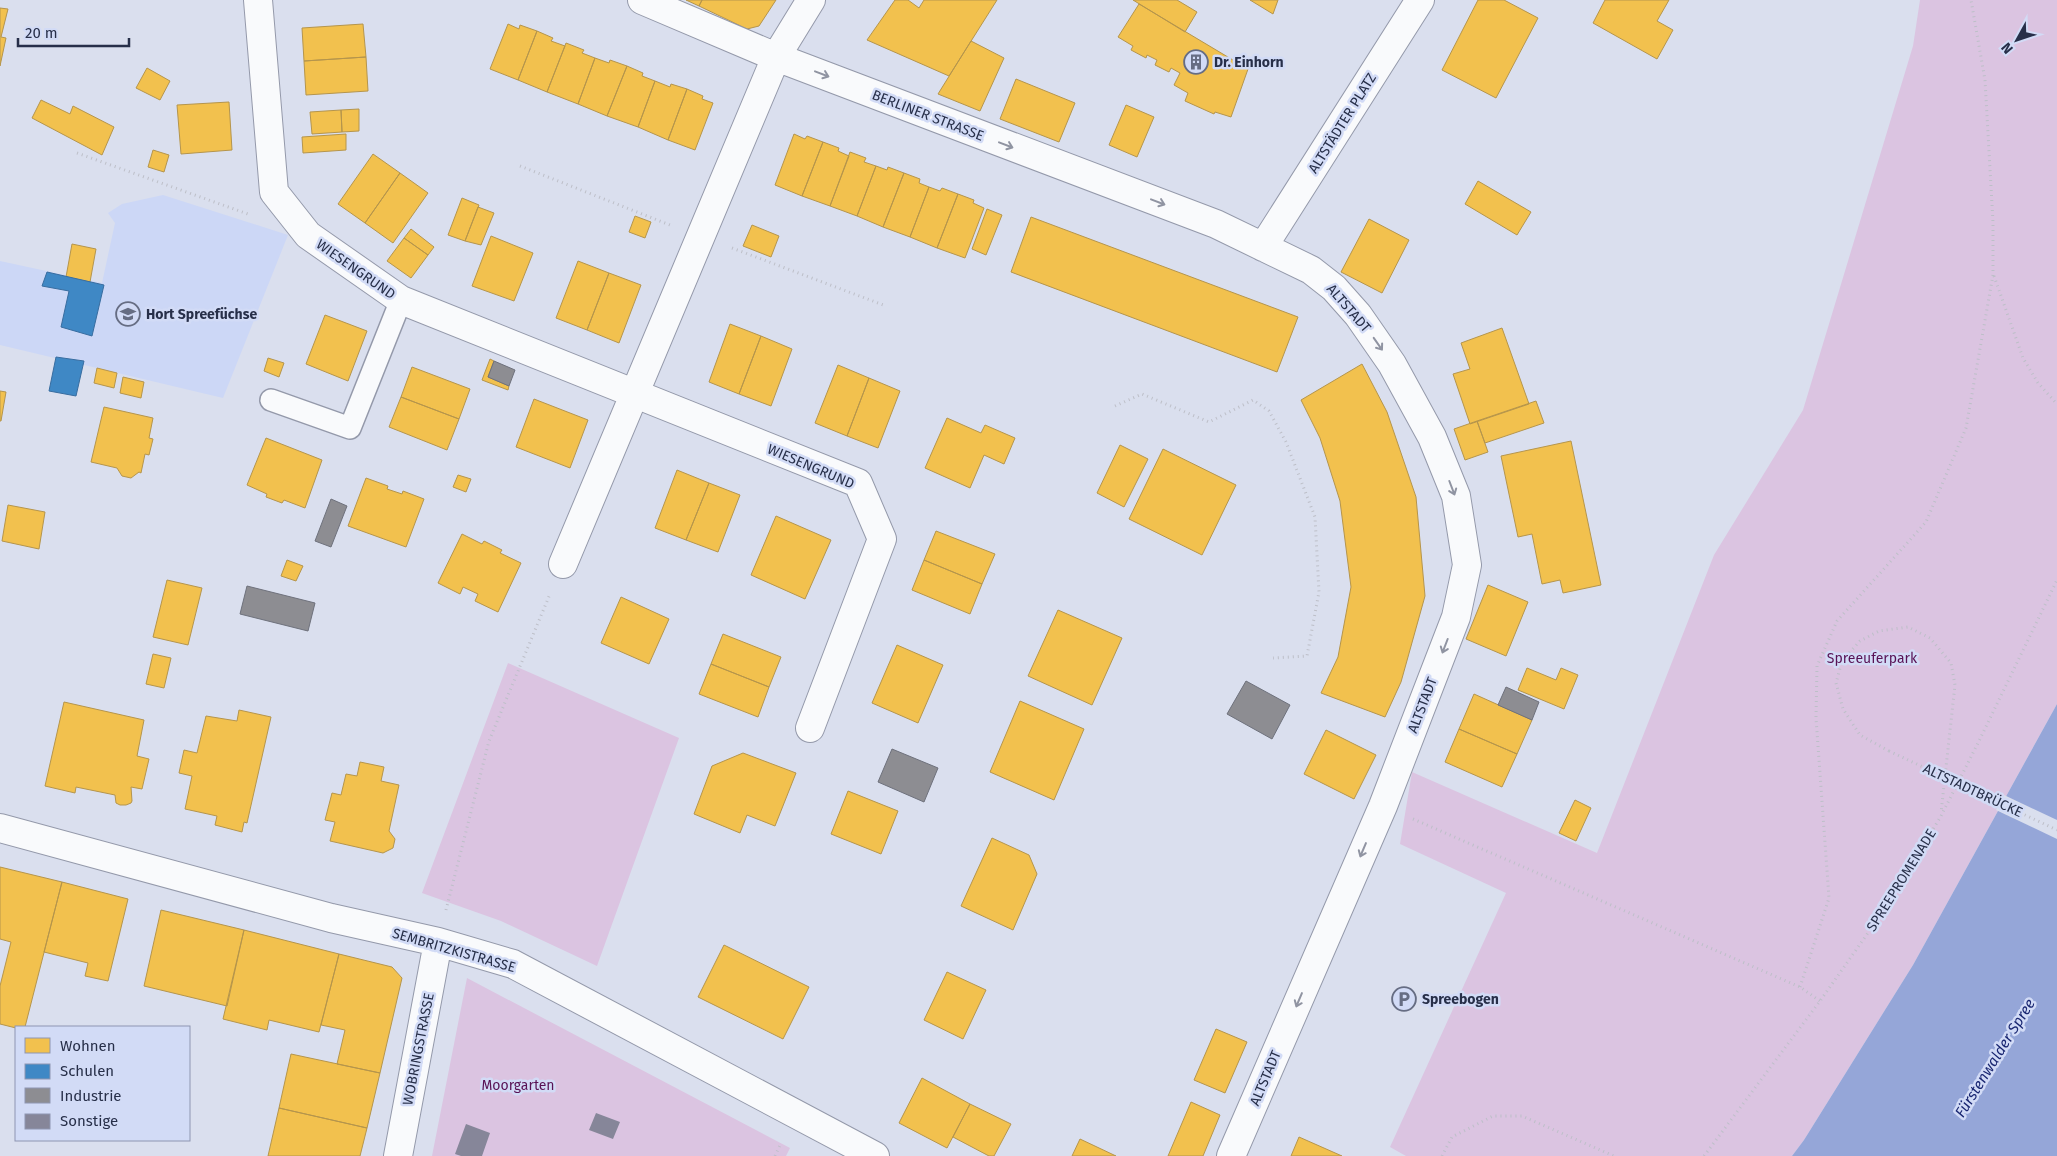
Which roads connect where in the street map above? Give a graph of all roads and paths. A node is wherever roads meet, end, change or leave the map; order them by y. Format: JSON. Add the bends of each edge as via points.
{"nodes":[{"id":1,"x":258,"y":0,"type":"edge"},
{"id":2,"x":642,"y":0,"type":"edge"},
{"id":3,"x":811,"y":0,"type":"edge"},
{"id":4,"x":1420,"y":0,"type":"edge"},
{"id":5,"x":1971,"y":0,"type":"edge"},
{"id":6,"x":776,"y":57,"type":"junction"},
{"id":7,"x":77,"y":153,"type":"dead end"},
{"id":8,"x":252,"y":215,"type":"dead end"},
{"id":9,"x":1263,"y":247,"type":"junction"},
{"id":10,"x":1993,"y":275,"type":"junction"},
{"id":11,"x":401,"y":300,"type":"junction"},
{"id":12,"x":634,"y":394,"type":"junction"},
{"id":13,"x":271,"y":400,"type":"dead end"},
{"id":14,"x":2057,"y":404,"type":"edge"},
{"id":15,"x":1115,"y":406,"type":"dead end"},
{"id":16,"x":563,"y":564,"type":"joint"},
{"id":17,"x":2057,"y":580,"type":"edge"},
{"id":18,"x":1273,"y":658,"type":"dead end"},
{"id":19,"x":810,"y":728,"type":"dead end"},
{"id":20,"x":1383,"y":806,"type":"junction"},
{"id":21,"x":1941,"y":816,"type":"junction"},
{"id":22,"x":0,"y":828,"type":"edge"},
{"id":23,"x":2057,"y":830,"type":"edge"},
{"id":24,"x":438,"y":942,"type":"junction"},
{"id":25,"x":1800,"y":987,"type":"junction"},
{"id":26,"x":1820,"y":1002,"type":"junction"},
{"id":27,"x":398,"y":1156,"type":"edge"},
{"id":28,"x":875,"y":1156,"type":"edge"},
{"id":29,"x":1231,"y":1156,"type":"edge"},
{"id":30,"x":1442,"y":1156,"type":"edge"},
{"id":31,"x":1614,"y":1156,"type":"edge"},
{"id":32,"x":1704,"y":1156,"type":"edge"}],
"edges":[{"from":1,"to":11,"type":"street","name":"WIESENGRUND","via":[[274,192],[308,235]]},
{"from":2,"to":6,"type":"street","name":"BERLINER STRASSE"},
{"from":3,"to":6,"type":"street"},
{"from":4,"to":9,"type":"street","name":"ALTSTÄDTER PLATZ"},
{"from":5,"to":10,"type":"path","via":[[1985,80],[1994,222]]},
{"from":6,"to":9,"type":"street","name":"BERLINER STRASSE","one_way":true,"via":[[1216,224]]},
{"from":6,"to":12,"type":"street"},
{"from":7,"to":8,"type":"path"},
{"from":9,"to":20,"type":"street","name":"ALTSTADT","one_way":true,"via":[[1311,270],[1334,288],[1358,315],[1392,364],[1432,437],[1456,496],[1467,565],[1456,617]]},
{"from":10,"to":14,"type":"path","via":[[2023,358],[2038,383]]},
{"from":10,"to":25,"type":"path","via":[[1966,428],[1926,522],[1837,621],[1817,666],[1816,718],[1829,898]]},
{"from":11,"to":12,"type":"street","name":"WIESENGRUND"},
{"from":11,"to":13,"type":"lane","via":[[350,428]]},
{"from":12,"to":16,"type":"street"},
{"from":12,"to":19,"type":"street","name":"WIESENGRUND","via":[[858,484],[882,539]]},
{"from":15,"to":18,"type":"path","via":[[1142,394],[1209,422],[1253,400],[1269,411],[1286,442],[1315,516],[1318,592],[1307,656]]},
{"from":16,"to":24,"type":"path","via":[[489,741]]},
{"from":17,"to":21,"type":"path","name":"SPREEPROMENADE"},
{"from":20,"to":25,"type":"path"},
{"from":20,"to":29,"type":"street","name":"ALTSTADT","one_way":true},
{"from":21,"to":23,"type":"path","name":"ALTSTADTBRÜCKE","bridge":true,"via":[[1953,708],[1951,663],[1930,638],[1908,627],[1879,631],[1860,641],[1842,661],[1836,683],[1843,708],[1860,735],[1889,751]]},
{"from":21,"to":26,"type":"path","name":"SPREEPROMENADE","via":[[1887,906]]},
{"from":22,"to":24,"type":"street","name":"SEMBRITZKISTRASSE","via":[[331,918]]},
{"from":24,"to":27,"type":"street","name":"WOBRINGSTRASSE"},
{"from":24,"to":28,"type":"street","name":"SEMBRITZKISTRASSE","via":[[512,964]]},
{"from":25,"to":26,"type":"path"},
{"from":26,"to":32,"type":"path","name":"SPREEPROMENADE"},
{"from":30,"to":31,"type":"path","via":[[1452,1137],[1494,1116],[1522,1116]]}]}
